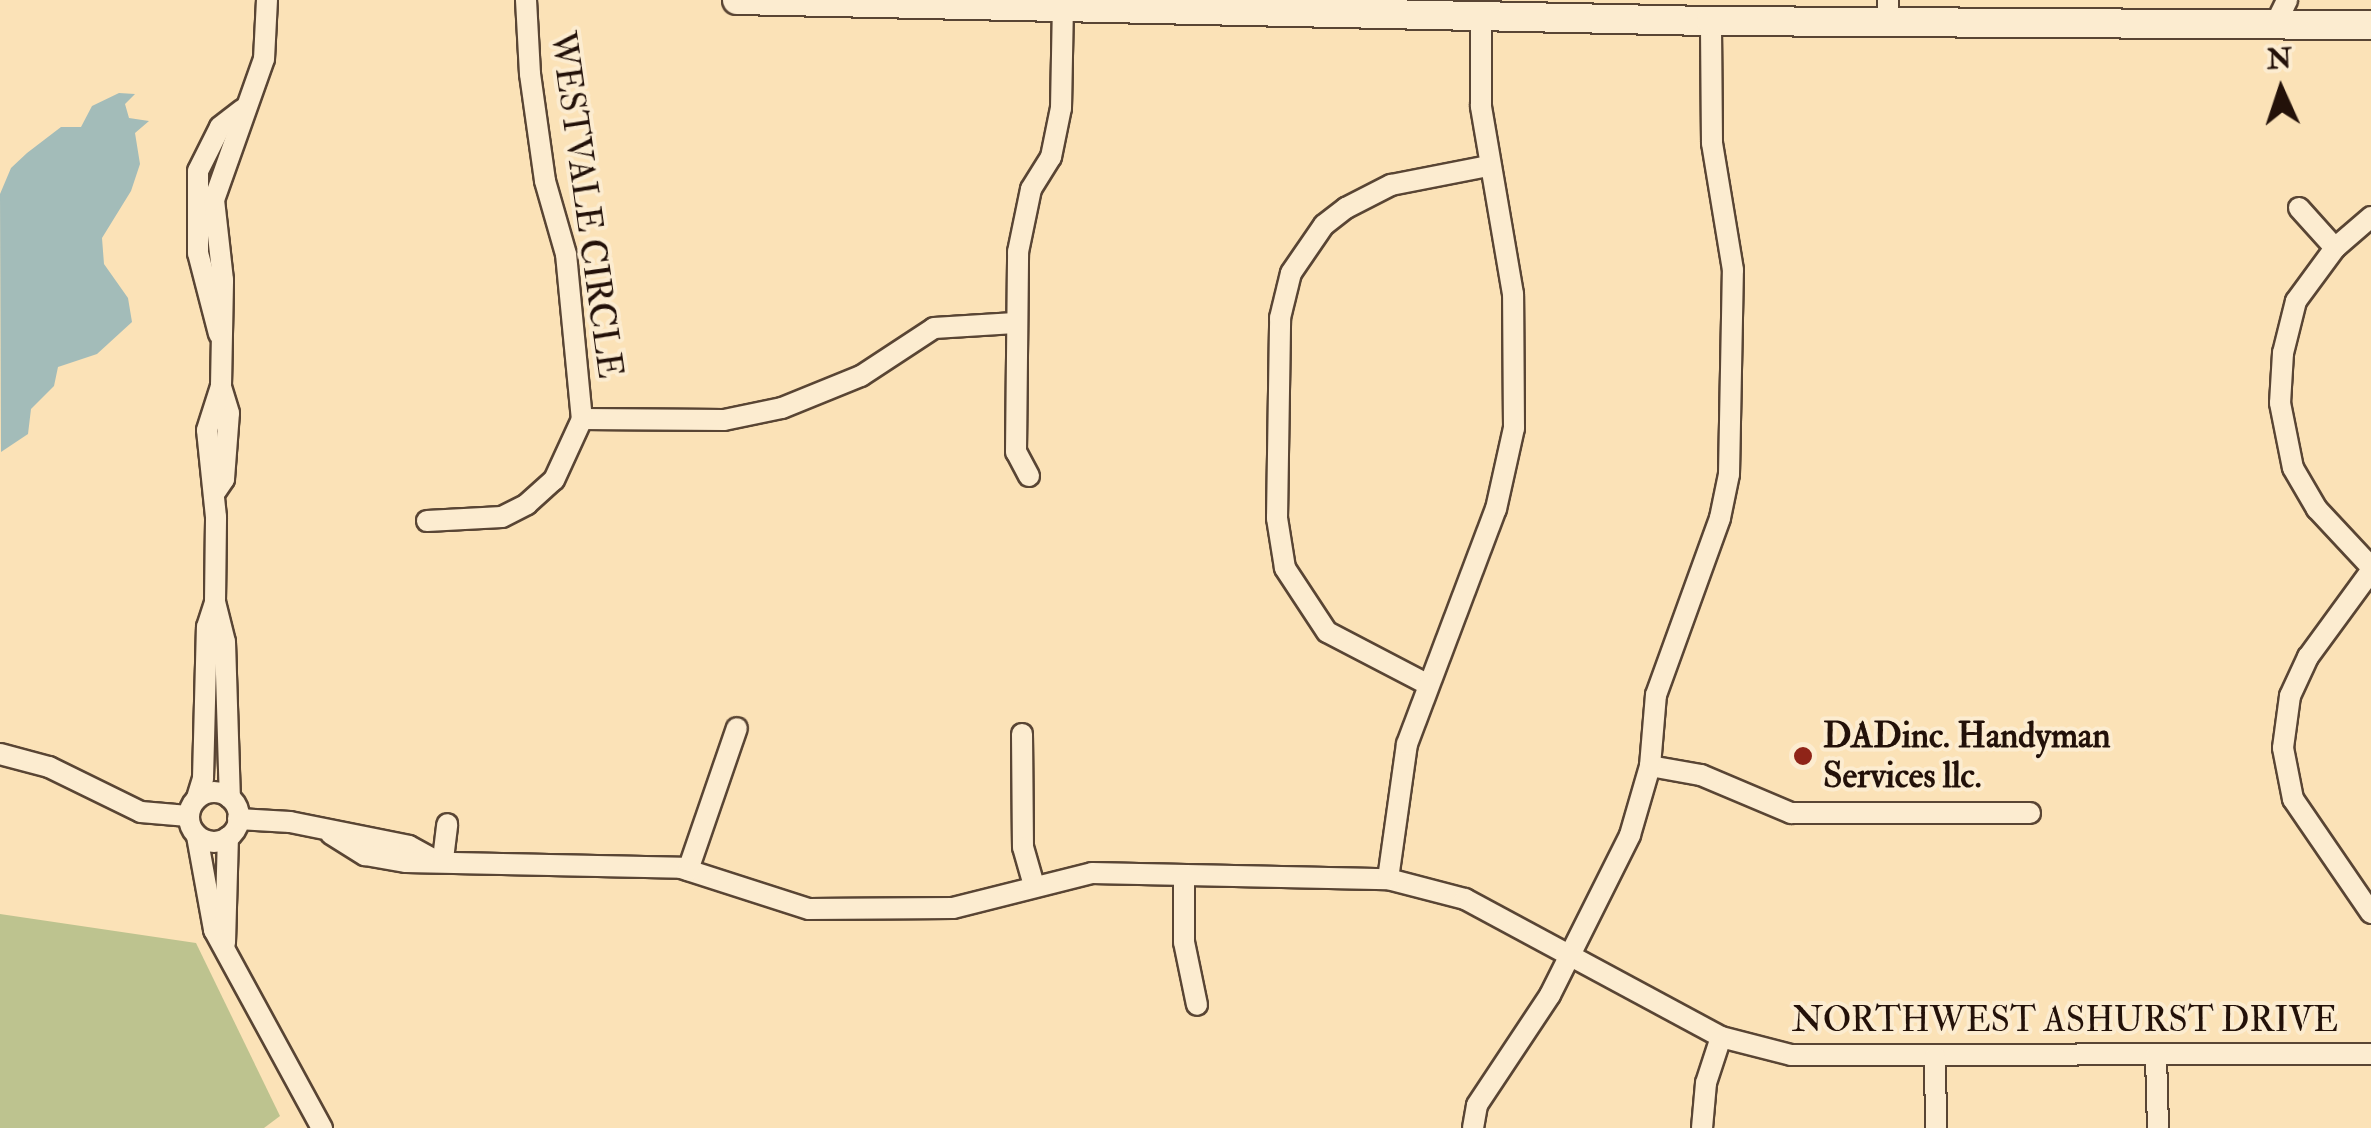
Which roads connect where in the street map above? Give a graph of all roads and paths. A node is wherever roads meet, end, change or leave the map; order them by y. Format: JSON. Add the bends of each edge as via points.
{"nodes":[{"id":1,"x":267,"y":0,"type":"edge"},
{"id":2,"x":526,"y":0,"type":"edge"},
{"id":3,"x":737,"y":0,"type":"edge"},
{"id":4,"x":1234,"y":5,"type":"edge"},
{"id":5,"x":1063,"y":8,"type":"junction"},
{"id":6,"x":1835,"y":11,"type":"edge"},
{"id":7,"x":1888,"y":11,"type":"edge"},
{"id":8,"x":2281,"y":13,"type":"edge"},
{"id":9,"x":1481,"y":14,"type":"junction"},
{"id":10,"x":1710,"y":21,"type":"junction"},
{"id":11,"x":2371,"y":25,"type":"edge"},
{"id":12,"x":1488,"y":166,"type":"junction"},
{"id":13,"x":2300,"y":208,"type":"dead end"},
{"id":14,"x":2371,"y":217,"type":"edge"},
{"id":15,"x":2335,"y":248,"type":"junction"},
{"id":16,"x":1014,"y":322,"type":"junction"},
{"id":17,"x":582,"y":419,"type":"junction"},
{"id":18,"x":1029,"y":476,"type":"dead end"},
{"id":19,"x":427,"y":521,"type":"dead end"},
{"id":20,"x":2371,"y":569,"type":"edge"},
{"id":21,"x":215,"y":602,"type":"junction"},
{"id":22,"x":1425,"y":683,"type":"junction"},
{"id":23,"x":737,"y":728,"type":"dead end"},
{"id":24,"x":1022,"y":734,"type":"dead end"},
{"id":25,"x":0,"y":754,"type":"edge"},
{"id":26,"x":1650,"y":766,"type":"junction"},
{"id":27,"x":230,"y":798,"type":"junction"},
{"id":28,"x":193,"y":807,"type":"junction"},
{"id":29,"x":2030,"y":813,"type":"dead end"},
{"id":30,"x":448,"y":824,"type":"dead end"},
{"id":31,"x":233,"y":828,"type":"junction"},
{"id":32,"x":197,"y":836,"type":"junction"},
{"id":33,"x":437,"y":858,"type":"junction"},
{"id":34,"x":688,"y":870,"type":"junction"},
{"id":35,"x":1184,"y":875,"type":"junction"},
{"id":36,"x":1388,"y":878,"type":"junction"},
{"id":37,"x":1034,"y":885,"type":"junction"},
{"id":38,"x":2371,"y":913,"type":"edge"},
{"id":39,"x":225,"y":943,"type":"junction"},
{"id":40,"x":1571,"y":952,"type":"junction"},
{"id":41,"x":1198,"y":1005,"type":"dead end"},
{"id":42,"x":1722,"y":1037,"type":"junction"},
{"id":43,"x":2371,"y":1054,"type":"edge"},
{"id":44,"x":2156,"y":1056,"type":"junction"},
{"id":45,"x":1935,"y":1057,"type":"junction"},
{"id":46,"x":322,"y":1128,"type":"edge"},
{"id":47,"x":1473,"y":1128,"type":"edge"},
{"id":48,"x":1702,"y":1128,"type":"edge"},
{"id":49,"x":1936,"y":1128,"type":"edge"},
{"id":50,"x":2158,"y":1128,"type":"edge"}],
"edges":[{"from":1,"to":21,"type":"street","via":[[264,59],[242,110],[206,148],[196,198],[201,270],[222,341],[222,386],[207,430]]},
{"from":2,"to":17,"type":"street","name":"WESTVALE CIRCLE","via":[[545,181],[566,254]]},
{"from":3,"to":5,"type":"main road"},
{"from":4,"to":5,"type":"main road"},
{"from":4,"to":9,"type":"main road"},
{"from":5,"to":16,"type":"street","via":[[1061,108],[1051,157],[1035,176],[1022,222]]},
{"from":6,"to":7,"type":"main road"},
{"from":6,"to":10,"type":"main road"},
{"from":7,"to":8,"type":"main road"},
{"from":8,"to":11,"type":"main road"},
{"from":9,"to":10,"type":"main road"},
{"from":9,"to":12,"type":"street"},
{"from":10,"to":26,"type":"street","via":[[1712,143],[1733,270],[1728,474],[1710,559],[1656,695]]},
{"from":12,"to":22,"type":"street","via":[[1513,294],[1510,456],[1496,509]]},
{"from":12,"to":22,"type":"street","via":[[1391,185],[1346,208],[1324,225],[1292,273],[1280,318],[1277,518],[1285,568],[1327,632]]},
{"from":13,"to":15,"type":"street"},
{"from":14,"to":15,"type":"street"},
{"from":15,"to":20,"type":"street","via":[[2296,301],[2280,403],[2294,468],[2317,508]]},
{"from":16,"to":17,"type":"street","via":[[934,328],[861,376],[782,408],[724,420]]},
{"from":16,"to":18,"type":"street","via":[[1016,452]]},
{"from":17,"to":19,"type":"street","via":[[554,480],[527,504],[502,517]]},
{"from":20,"to":38,"type":"street","via":[[2308,657],[2290,696],[2283,748],[2293,799]]},
{"from":21,"to":27,"type":"street","via":[[226,642]]},
{"from":21,"to":28,"type":"street","via":[[207,626],[204,778]]},
{"from":22,"to":36,"type":"street","via":[[1407,744]]},
{"from":23,"to":34,"type":"street"},
{"from":24,"to":37,"type":"street","via":[[1023,847]]},
{"from":25,"to":28,"type":"street","via":[[49,767],[141,812]]},
{"from":26,"to":29,"type":"street","via":[[1701,775],[1791,813]]},
{"from":26,"to":40,"type":"street","via":[[1630,835]]},
{"from":27,"to":28,"type":"street","via":[[212,792]]},
{"from":27,"to":31,"type":"street"},
{"from":28,"to":32,"type":"street"},
{"from":30,"to":33,"type":"street"},
{"from":31,"to":32,"type":"street","via":[[213,842]]},
{"from":31,"to":33,"type":"street","name":"NORTHWEST ASHURST DRIVE","via":[[290,822],[331,834],[365,855],[406,862]]},
{"from":31,"to":39,"type":"street"},
{"from":32,"to":39,"type":"street","via":[[208,914]]},
{"from":33,"to":34,"type":"street","name":"NORTHWEST ASHURST DRIVE"},
{"from":34,"to":37,"type":"street","name":"NORTHWEST ASHURST DRIVE","via":[[810,910],[953,908]]},
{"from":35,"to":36,"type":"street","name":"NORTHWEST ASHURST DRIVE"},
{"from":35,"to":37,"type":"street","name":"NORTHWEST ASHURST DRIVE","via":[[1092,873]]},
{"from":35,"to":41,"type":"street","via":[[1184,942]]},
{"from":36,"to":40,"type":"street","name":"NORTHWEST ASHURST DRIVE","via":[[1465,898]]},
{"from":39,"to":46,"type":"street"},
{"from":40,"to":42,"type":"street","name":"NORTHWEST ASHURST DRIVE"},
{"from":40,"to":47,"type":"street","via":[[1477,1104]]},
{"from":42,"to":45,"type":"street","name":"NORTHWEST ASHURST DRIVE","via":[[1791,1055]]},
{"from":42,"to":48,"type":"street","via":[[1706,1084]]},
{"from":43,"to":44,"type":"street","name":"NORTHWEST ASHURST DRIVE"},
{"from":44,"to":45,"type":"street","name":"NORTHWEST ASHURST DRIVE"},
{"from":44,"to":50,"type":"street"},
{"from":45,"to":49,"type":"street"}]}
